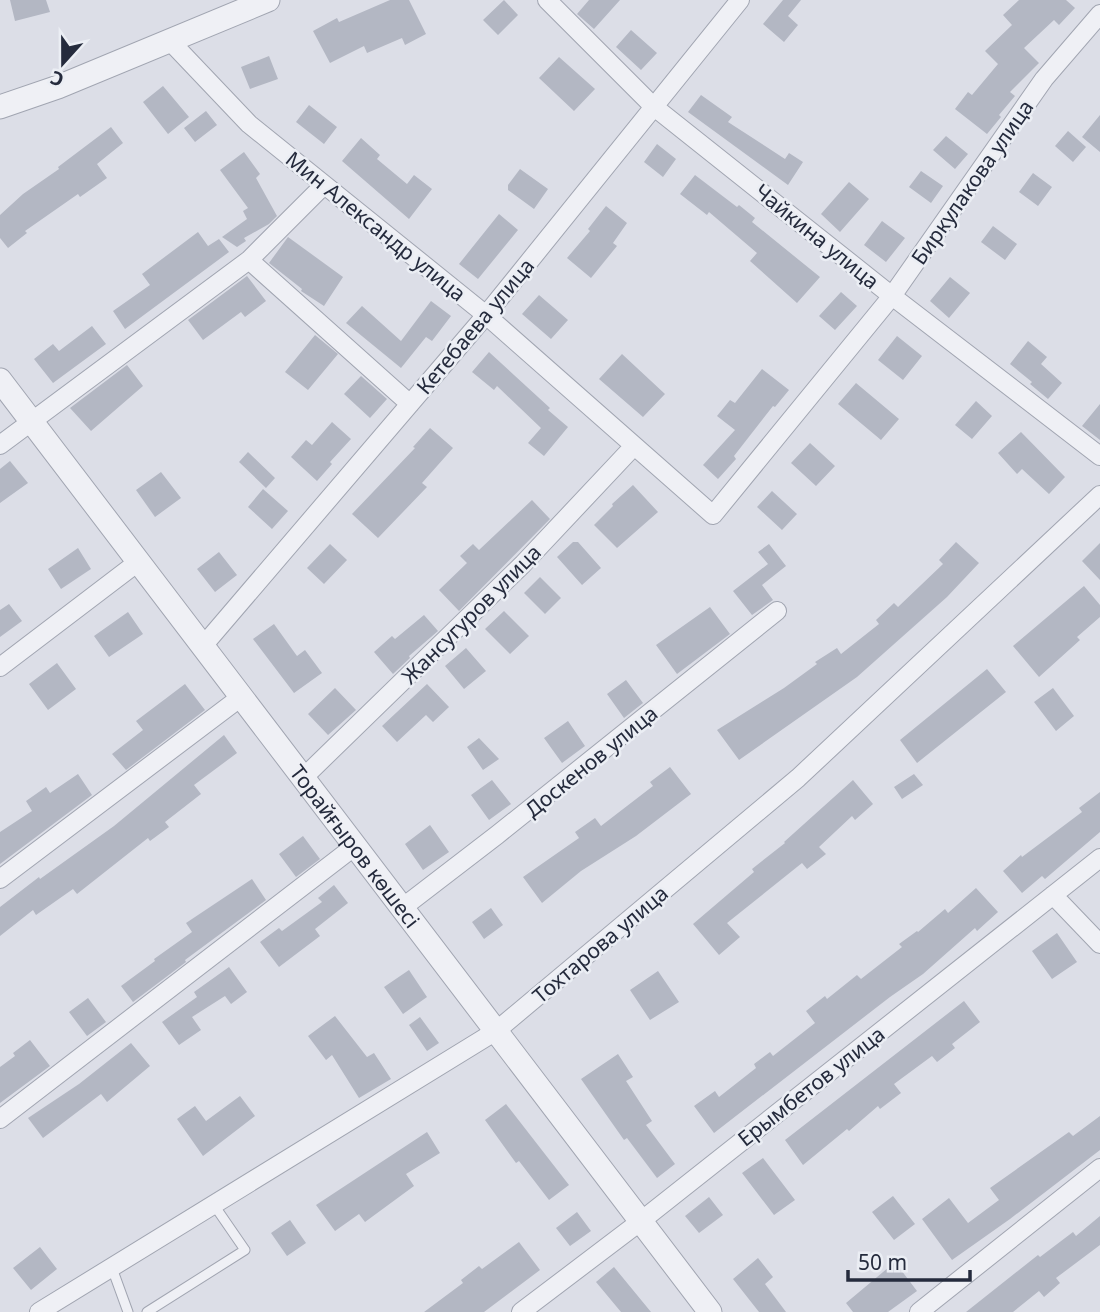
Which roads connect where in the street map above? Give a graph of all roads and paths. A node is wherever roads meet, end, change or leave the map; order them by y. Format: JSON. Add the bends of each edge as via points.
{"nodes":[{"id":1,"x":268,"y":0,"type":"edge"},
{"id":2,"x":547,"y":0,"type":"edge"},
{"id":3,"x":740,"y":0,"type":"edge"},
{"id":4,"x":1100,"y":14,"type":"edge"},
{"id":5,"x":171,"y":42,"type":"junction"},
{"id":6,"x":653,"y":106,"type":"junction"},
{"id":7,"x":0,"y":107,"type":"edge"},
{"id":8,"x":324,"y":185,"type":"junction"},
{"id":9,"x":249,"y":260,"type":"junction"},
{"id":10,"x":892,"y":296,"type":"junction"},
{"id":11,"x":486,"y":315,"type":"junction"},
{"id":12,"x":0,"y":380,"type":"edge"},
{"id":13,"x":410,"y":404,"type":"junction"},
{"id":14,"x":32,"y":421,"type":"junction"},
{"id":15,"x":0,"y":445,"type":"edge"},
{"id":16,"x":634,"y":446,"type":"junction"},
{"id":17,"x":1100,"y":456,"type":"edge"},
{"id":18,"x":1100,"y":495,"type":"edge"},
{"id":19,"x":713,"y":515,"type":"joint"},
{"id":20,"x":138,"y":562,"type":"junction"},
{"id":21,"x":777,"y":611,"type":"dead end"},
{"id":22,"x":203,"y":646,"type":"junction"},
{"id":23,"x":0,"y":667,"type":"edge"},
{"id":24,"x":241,"y":697,"type":"junction"},
{"id":25,"x":303,"y":778,"type":"junction"},
{"id":26,"x":355,"y":846,"type":"junction"},
{"id":27,"x":1100,"y":858,"type":"edge"},
{"id":28,"x":0,"y":880,"type":"edge"},
{"id":29,"x":1053,"y":895,"type":"junction"},
{"id":30,"x":402,"y":908,"type":"junction"},
{"id":31,"x":1100,"y":944,"type":"edge"},
{"id":32,"x":496,"y":1031,"type":"junction"},
{"id":33,"x":0,"y":1119,"type":"edge"},
{"id":34,"x":1100,"y":1168,"type":"edge"},
{"id":35,"x":214,"y":1205,"type":"junction"},
{"id":36,"x":641,"y":1221,"type":"junction"},
{"id":37,"x":111,"y":1268,"type":"junction"},
{"id":38,"x":39,"y":1312,"type":"edge"},
{"id":39,"x":128,"y":1312,"type":"edge"},
{"id":40,"x":147,"y":1312,"type":"edge"},
{"id":41,"x":521,"y":1312,"type":"edge"},
{"id":42,"x":710,"y":1312,"type":"edge"},
{"id":43,"x":919,"y":1312,"type":"edge"}],
"edges":[{"from":1,"to":5,"type":"street"},
{"from":2,"to":6,"type":"street","name":"Чайкина улица"},
{"from":3,"to":6,"type":"street","name":"Кетебаева улица"},
{"from":4,"to":10,"type":"street","name":"Биркулакова улица","via":[[1044,79]]},
{"from":5,"to":7,"type":"street"},
{"from":5,"to":8,"type":"street","name":"Мин Александр улица","via":[[249,124]]},
{"from":6,"to":10,"type":"street","name":"Чайкина улица"},
{"from":6,"to":11,"type":"street","name":"Кетебаева улица"},
{"from":8,"to":9,"type":"street"},
{"from":8,"to":11,"type":"street","name":"Мин Александр улица"},
{"from":9,"to":13,"type":"street"},
{"from":9,"to":14,"type":"street"},
{"from":10,"to":17,"type":"street","name":"Чайкина улица"},
{"from":10,"to":19,"type":"street","name":"Биркулакова улица"},
{"from":11,"to":13,"type":"street","name":"Кетебаева улица"},
{"from":11,"to":16,"type":"street","name":"Мин Александр улица"},
{"from":12,"to":14,"type":"street","name":"Торайғыров көшесі"},
{"from":13,"to":22,"type":"street","name":"Кетебаева улица"},
{"from":14,"to":15,"type":"street"},
{"from":14,"to":20,"type":"street","name":"Торайғыров көшесі"},
{"from":16,"to":19,"type":"street","name":"Мин Александр улица"},
{"from":16,"to":25,"type":"street","name":"Жансугуров улица","via":[[523,564]]},
{"from":18,"to":32,"type":"street","name":"Тохтарова улица","via":[[798,778]]},
{"from":20,"to":22,"type":"street","name":"Торайғыров көшесі"},
{"from":20,"to":23,"type":"street"},
{"from":21,"to":30,"type":"street","name":"Доскенов улица"},
{"from":22,"to":24,"type":"street","name":"Торайғыров көшесі"},
{"from":24,"to":25,"type":"street","name":"Торайғыров көшесі"},
{"from":24,"to":28,"type":"street"},
{"from":25,"to":26,"type":"street","name":"Торайғыров көшесі"},
{"from":26,"to":30,"type":"street","name":"Торайғыров көшесі"},
{"from":26,"to":33,"type":"street"},
{"from":27,"to":29,"type":"street","name":"Ерымбетов улица"},
{"from":29,"to":31,"type":"street"},
{"from":29,"to":36,"type":"street","name":"Ерымбетов улица"},
{"from":30,"to":32,"type":"street","name":"Торайғыров көшесі"},
{"from":32,"to":35,"type":"street","name":"Тохтарова улица"},
{"from":32,"to":36,"type":"street","name":"Торайғыров көшесі"},
{"from":34,"to":43,"type":"street"},
{"from":35,"to":37,"type":"street","name":"Тохтарова улица"},
{"from":35,"to":40,"type":"lane","via":[[245,1250]]},
{"from":36,"to":41,"type":"street","name":"Ерымбетов улица"},
{"from":36,"to":42,"type":"street","name":"Торайғыров көшесі"},
{"from":37,"to":38,"type":"street","name":"Тохтарова улица"},
{"from":37,"to":39,"type":"lane"}]}
